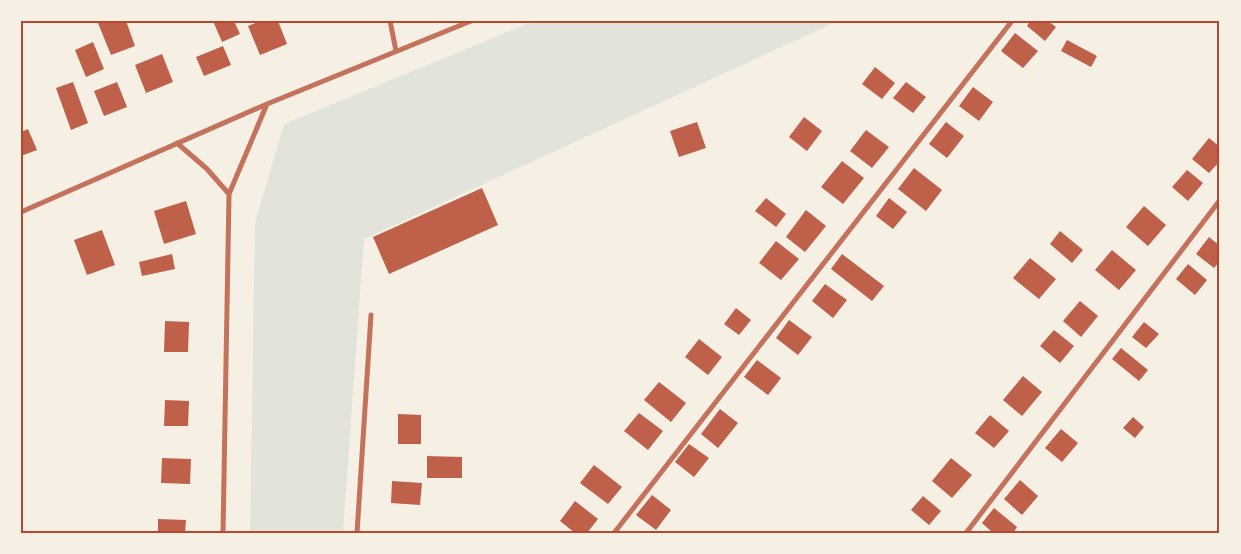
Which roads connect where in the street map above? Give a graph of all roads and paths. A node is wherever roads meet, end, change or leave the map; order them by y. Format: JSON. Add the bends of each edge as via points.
{"nodes":[{"id":1,"x":390,"y":21,"type":"edge"},
{"id":2,"x":471,"y":21,"type":"edge"},
{"id":3,"x":1012,"y":21,"type":"edge"},
{"id":4,"x":396,"y":51,"type":"junction"},
{"id":5,"x":267,"y":104,"type":"junction"},
{"id":6,"x":177,"y":143,"type":"junction"},
{"id":7,"x":229,"y":194,"type":"junction"},
{"id":8,"x":1220,"y":200,"type":"edge"},
{"id":9,"x":21,"y":212,"type":"edge"},
{"id":10,"x":371,"y":315,"type":"dead end"},
{"id":11,"x":223,"y":533,"type":"edge"},
{"id":12,"x":357,"y":533,"type":"edge"},
{"id":13,"x":614,"y":533,"type":"edge"},
{"id":14,"x":966,"y":533,"type":"edge"}],
"edges":[{"from":1,"to":4,"type":"street"},
{"from":2,"to":4,"type":"street"},
{"from":3,"to":13,"type":"street"},
{"from":4,"to":5,"type":"street"},
{"from":5,"to":6,"type":"street"},
{"from":5,"to":7,"type":"street"},
{"from":6,"to":7,"type":"street"},
{"from":6,"to":9,"type":"street"},
{"from":7,"to":11,"type":"street"},
{"from":8,"to":14,"type":"street"},
{"from":10,"to":12,"type":"street"}]}
